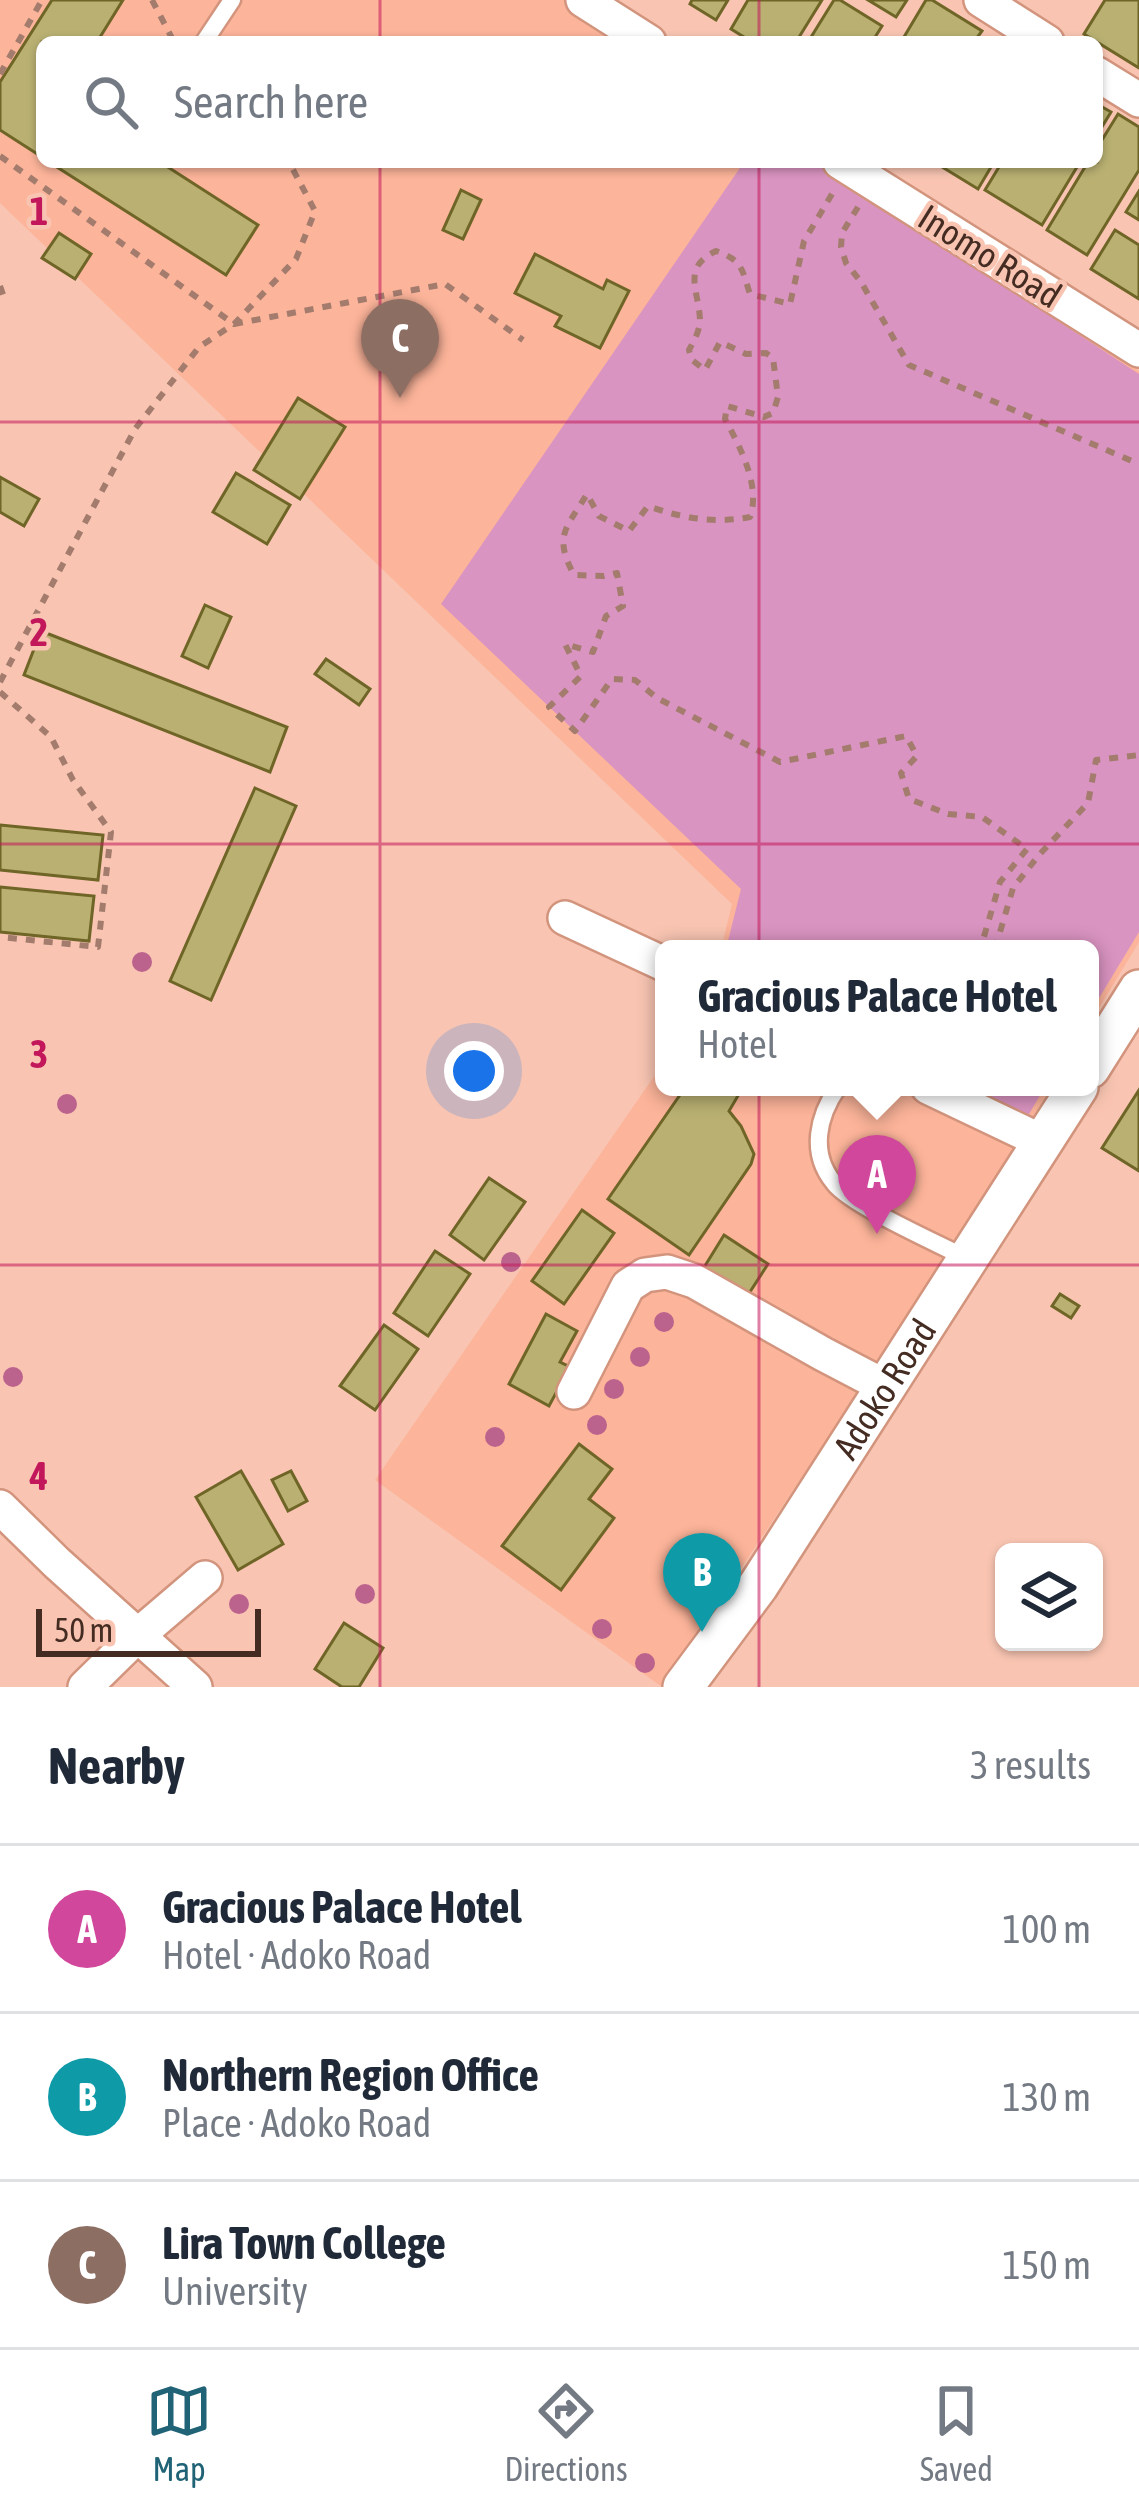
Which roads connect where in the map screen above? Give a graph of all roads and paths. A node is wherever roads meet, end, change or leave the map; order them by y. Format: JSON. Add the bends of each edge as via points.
{"nodes":[{"id":1,"x":42,"y":0,"type":"edge"},
{"id":2,"x":152,"y":0,"type":"edge"},
{"id":3,"x":232,"y":0,"type":"edge"},
{"id":4,"x":583,"y":0,"type":"edge"},
{"id":5,"x":981,"y":0,"type":"edge"},
{"id":6,"x":171,"y":36,"type":"edge"},
{"id":7,"x":208,"y":36,"type":"edge"},
{"id":8,"x":640,"y":36,"type":"edge"},
{"id":9,"x":1038,"y":36,"type":"edge"},
{"id":10,"x":0,"y":74,"type":"edge"},
{"id":11,"x":1103,"y":78,"type":"edge"},
{"id":12,"x":1139,"y":100,"type":"edge"},
{"id":13,"x":0,"y":155,"type":"edge"},
{"id":14,"x":292,"y":168,"type":"edge"},
{"id":15,"x":841,"y":170,"type":"edge"},
{"id":16,"x":865,"y":194,"type":"dead end"},
{"id":17,"x":0,"y":286,"type":"edge"},
{"id":18,"x":6,"y":304,"type":"dead end"},
{"id":19,"x":233,"y":324,"type":"junction"},
{"id":20,"x":523,"y":340,"type":"dead end"},
{"id":21,"x":1139,"y":350,"type":"edge"},
{"id":22,"x":1139,"y":464,"type":"edge"},
{"id":23,"x":0,"y":682,"type":"edge"},
{"id":24,"x":0,"y":692,"type":"edge"},
{"id":25,"x":1139,"y":754,"type":"edge"},
{"id":26,"x":566,"y":918,"type":"dead end"},
{"id":27,"x":0,"y":937,"type":"edge"},
{"id":28,"x":983,"y":940,"type":"edge"},
{"id":29,"x":998,"y":940,"type":"edge"},
{"id":30,"x":655,"y":960,"type":"edge"},
{"id":31,"x":1139,"y":991,"type":"edge"},
{"id":32,"x":1099,"y":1054,"type":"edge"},
{"id":33,"x":832,"y":1096,"type":"edge"},
{"id":34,"x":947,"y":1096,"type":"edge"},
{"id":35,"x":1072,"y":1096,"type":"edge"},
{"id":36,"x":1043,"y":1142,"type":"junction"},
{"id":37,"x":970,"y":1260,"type":"junction"},
{"id":38,"x":886,"y":1387,"type":"junction"},
{"id":39,"x":574,"y":1392,"type":"dead end"},
{"id":40,"x":0,"y":1507,"type":"edge"},
{"id":41,"x":205,"y":1578,"type":"dead end"},
{"id":42,"x":137,"y":1636,"type":"junction"},
{"id":43,"x":85,"y":1687,"type":"edge"},
{"id":44,"x":195,"y":1687,"type":"edge"},
{"id":45,"x":682,"y":1687,"type":"edge"}],
"edges":[{"from":1,"to":10,"type":"path"},
{"from":2,"to":6,"type":"path"},
{"from":3,"to":7,"type":"lane"},
{"from":4,"to":8,"type":"street"},
{"from":5,"to":9,"type":"street"},
{"from":11,"to":12,"type":"street"},
{"from":13,"to":19,"type":"path"},
{"from":14,"to":19,"type":"path","via":[[315,211],[296,259]]},
{"from":15,"to":21,"type":"street","name":"Inomo Road"},
{"from":15,"to":28,"type":"path","via":[[804,241],[790,304],[750,294],[731,256],[716,251],[697,266],[692,360],[705,370],[720,342],[773,358],[773,413],[727,406],[725,419],[756,501],[750,518],[726,522],[648,506],[628,531],[599,516],[587,494],[561,550],[574,574],[617,573],[623,606],[606,616],[593,652],[565,644],[581,676],[549,707],[575,731],[612,680],[635,680],[780,762],[906,736],[917,756],[902,773],[909,799],[982,817],[1027,849],[1000,882]]},
{"from":16,"to":22,"type":"path","via":[[841,247],[908,364]]},
{"from":17,"to":18,"type":"path"},
{"from":19,"to":20,"type":"path","via":[[445,284]]},
{"from":19,"to":23,"type":"path","via":[[199,347],[135,429]]},
{"from":24,"to":27,"type":"path","via":[[51,736],[111,832],[98,947]]},
{"from":25,"to":29,"type":"path","via":[[1096,760],[1088,802],[1013,888]]},
{"from":26,"to":30,"type":"street"},
{"from":31,"to":32,"type":"street"},
{"from":33,"to":37,"type":"lane","via":[[816,1146],[834,1184]]},
{"from":34,"to":36,"type":"street"},
{"from":35,"to":36,"type":"street","name":"Adoko Road"},
{"from":36,"to":37,"type":"street","name":"Adoko Road"},
{"from":37,"to":38,"type":"street","name":"Adoko Road"},
{"from":38,"to":39,"type":"street","via":[[668,1273],[628,1286]]},
{"from":38,"to":45,"type":"street","name":"Adoko Road","via":[[758,1586]]},
{"from":40,"to":42,"type":"street"},
{"from":41,"to":42,"type":"street"},
{"from":42,"to":43,"type":"street"},
{"from":42,"to":44,"type":"street"}]}
